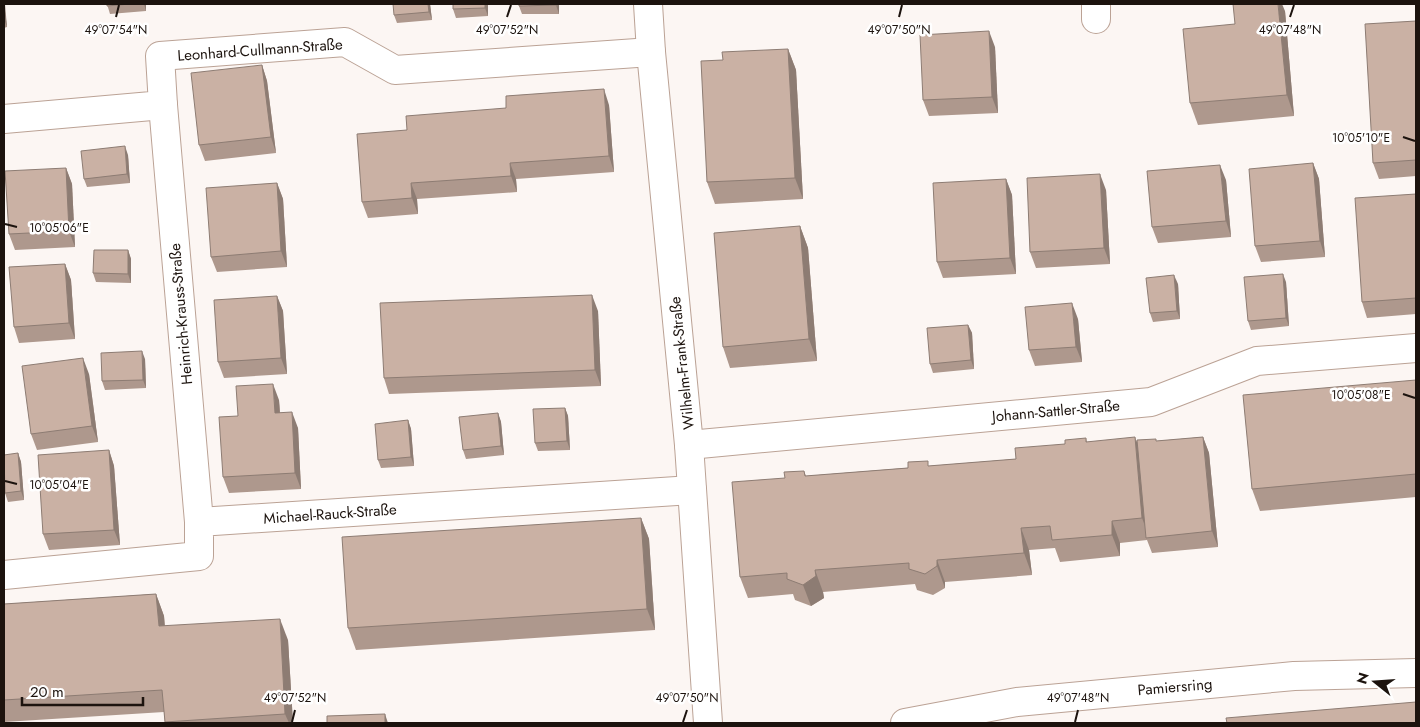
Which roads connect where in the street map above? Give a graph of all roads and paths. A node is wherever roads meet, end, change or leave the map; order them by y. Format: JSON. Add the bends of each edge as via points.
{"nodes":[{"id":1,"x":648,"y":4,"type":"edge"},
{"id":2,"x":651,"y":52,"type":"junction"},
{"id":3,"x":163,"y":105,"type":"junction"},
{"id":4,"x":4,"y":119,"type":"edge"},
{"id":5,"x":1416,"y":348,"type":"edge"},
{"id":6,"x":690,"y":445,"type":"junction"},
{"id":7,"x":692,"y":490,"type":"junction"},
{"id":8,"x":198,"y":522,"type":"junction"},
{"id":9,"x":4,"y":575,"type":"edge"},
{"id":10,"x":1416,"y":673,"type":"edge"},
{"id":11,"x":708,"y":723,"type":"edge"},
{"id":12,"x":905,"y":723,"type":"edge"}],
"edges":[{"from":1,"to":2,"type":"street","name":"Wilhelm-Frank-Straße"},
{"from":2,"to":3,"type":"street","name":"Leonhard-Cullmann-Straße","via":[[395,70],[345,42],[160,56]]},
{"from":2,"to":6,"type":"street","name":"Wilhelm-Frank-Straße"},
{"from":3,"to":4,"type":"street"},
{"from":3,"to":8,"type":"street","name":"Heinrich-Krauss-Straße"},
{"from":5,"to":6,"type":"street","name":"Johann-Sattler-Straße","via":[[1257,361],[1152,402]]},
{"from":6,"to":7,"type":"street","name":"Wilhelm-Frank-Straße"},
{"from":7,"to":8,"type":"street","name":"Michael-Rauck-Straße"},
{"from":7,"to":11,"type":"street","name":"Wilhelm-Frank-Straße"},
{"from":8,"to":9,"type":"street","via":[[199,556]]},
{"from":10,"to":12,"type":"street","name":"Pamiersring","via":[[1294,676],[1018,702]]}]}
